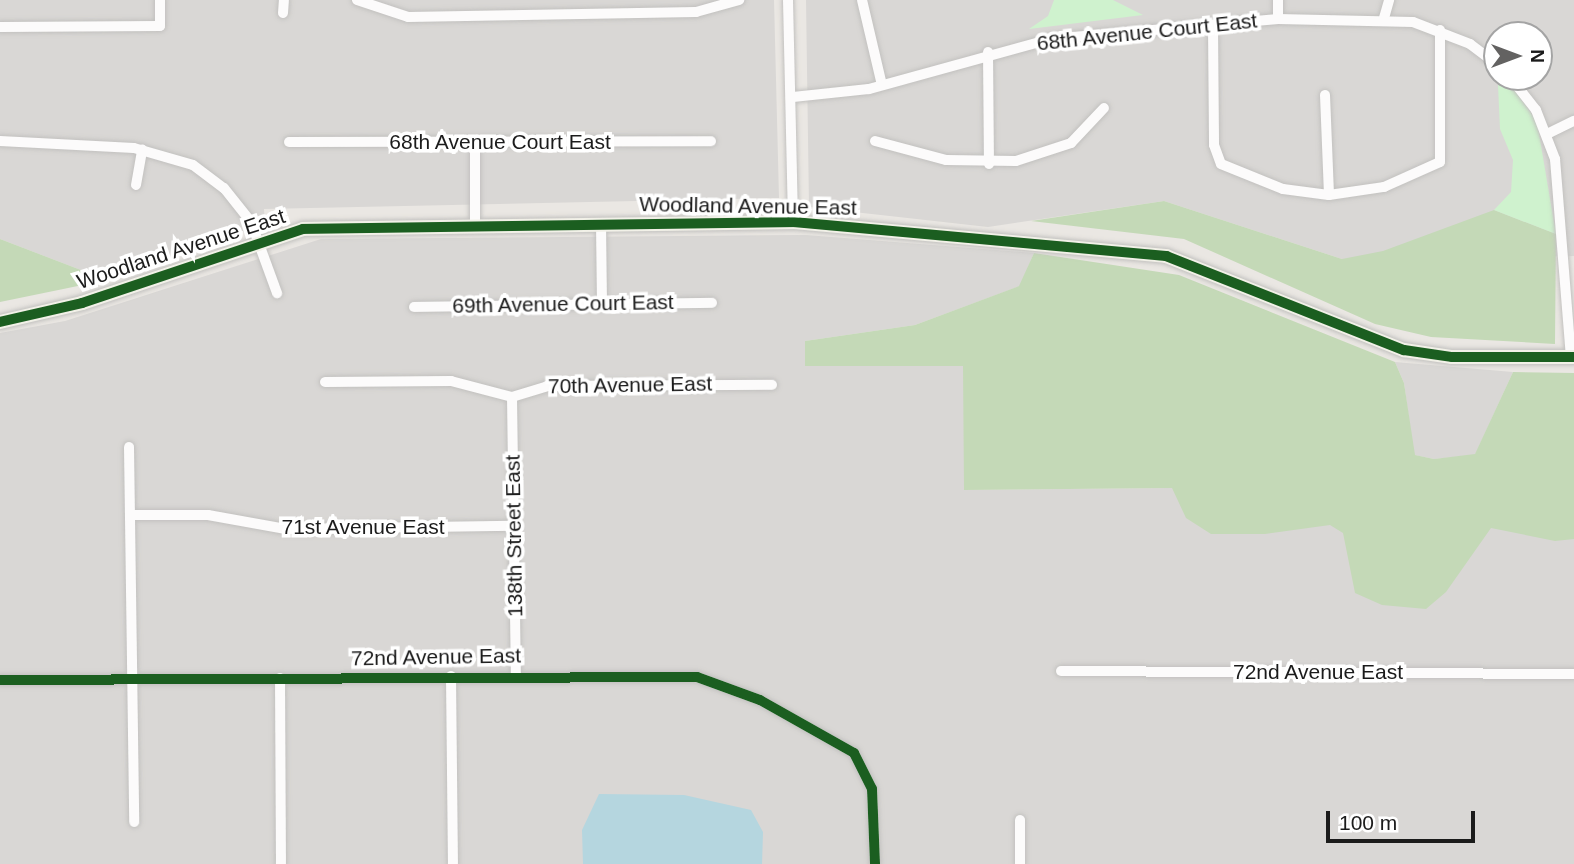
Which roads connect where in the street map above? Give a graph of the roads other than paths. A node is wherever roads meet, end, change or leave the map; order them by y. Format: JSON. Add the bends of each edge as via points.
{"nodes":[{"id":1,"x":160,"y":0,"type":"edge"},
{"id":2,"x":284,"y":0,"type":"edge"},
{"id":3,"x":357,"y":0,"type":"edge"},
{"id":4,"x":740,"y":0,"type":"edge"},
{"id":5,"x":788,"y":0,"type":"edge"},
{"id":6,"x":862,"y":0,"type":"edge"},
{"id":7,"x":1278,"y":0,"type":"edge"},
{"id":8,"x":1389,"y":0,"type":"edge"},
{"id":9,"x":715,"y":3,"type":"edge"},
{"id":10,"x":283,"y":13,"type":"dead end"},
{"id":11,"x":1384,"y":18,"type":"junction"},
{"id":12,"x":1278,"y":19,"type":"junction"},
{"id":13,"x":1213,"y":26,"type":"junction"},
{"id":14,"x":0,"y":27,"type":"edge"},
{"id":15,"x":1440,"y":30,"type":"junction"},
{"id":16,"x":988,"y":52,"type":"junction"},
{"id":17,"x":1483,"y":56,"type":"edge"},
{"id":18,"x":882,"y":85,"type":"junction"},
{"id":19,"x":1519,"y":91,"type":"edge"},
{"id":20,"x":1325,"y":95,"type":"dead end"},
{"id":21,"x":793,"y":97,"type":"junction"},
{"id":22,"x":1104,"y":108,"type":"dead end"},
{"id":23,"x":1574,"y":121,"type":"edge"},
{"id":24,"x":1547,"y":134,"type":"junction"},
{"id":25,"x":0,"y":141,"type":"edge"},
{"id":26,"x":711,"y":141,"type":"dead end"},
{"id":27,"x":875,"y":141,"type":"dead end"},
{"id":28,"x":289,"y":142,"type":"dead end"},
{"id":29,"x":475,"y":142,"type":"junction"},
{"id":30,"x":142,"y":150,"type":"junction"},
{"id":31,"x":989,"y":164,"type":"junction"},
{"id":32,"x":136,"y":185,"type":"dead end"},
{"id":33,"x":1329,"y":195,"type":"junction"},
{"id":34,"x":793,"y":222,"type":"junction"},
{"id":35,"x":475,"y":223,"type":"junction"},
{"id":36,"x":601,"y":223,"type":"junction"},
{"id":37,"x":261,"y":240,"type":"junction"},
{"id":38,"x":277,"y":293,"type":"dead end"},
{"id":39,"x":602,"y":303,"type":"junction"},
{"id":40,"x":712,"y":303,"type":"dead end"},
{"id":41,"x":414,"y":307,"type":"dead end"},
{"id":42,"x":0,"y":322,"type":"edge"},
{"id":43,"x":1573,"y":357,"type":"edge"},
{"id":44,"x":325,"y":382,"type":"dead end"},
{"id":45,"x":772,"y":385,"type":"dead end"},
{"id":46,"x":512,"y":397,"type":"junction"},
{"id":47,"x":129,"y":447,"type":"dead end"},
{"id":48,"x":130,"y":515,"type":"junction"},
{"id":49,"x":514,"y":526,"type":"junction"},
{"id":50,"x":1061,"y":671,"type":"dead end"},
{"id":51,"x":1574,"y":674,"type":"edge"},
{"id":52,"x":516,"y":675,"type":"junction"},
{"id":53,"x":451,"y":676,"type":"junction"},
{"id":54,"x":280,"y":678,"type":"junction"},
{"id":55,"x":131,"y":679,"type":"junction"},
{"id":56,"x":0,"y":680,"type":"edge"},
{"id":57,"x":1020,"y":820,"type":"dead end"},
{"id":58,"x":134,"y":822,"type":"dead end"},
{"id":59,"x":282,"y":864,"type":"edge"},
{"id":60,"x":453,"y":864,"type":"edge"},
{"id":61,"x":875,"y":864,"type":"edge"},
{"id":62,"x":1020,"y":864,"type":"edge"}],
"edges":[{"from":1,"to":14,"type":"street","via":[[160,26]]},
{"from":2,"to":10,"type":"street"},
{"from":3,"to":9,"type":"street","via":[[408,18],[637,14]]},
{"from":4,"to":9,"type":"street"},
{"from":5,"to":21,"type":"street"},
{"from":6,"to":18,"type":"street"},
{"from":7,"to":12,"type":"street"},
{"from":8,"to":11,"type":"street"},
{"from":11,"to":12,"type":"street","name":"68th Avenue Court East"},
{"from":11,"to":15,"type":"street","name":"68th Avenue Court East"},
{"from":12,"to":13,"type":"street","name":"68th Avenue Court East"},
{"from":13,"to":16,"type":"street","name":"68th Avenue Court East","via":[[1076,36]]},
{"from":13,"to":33,"type":"street","via":[[1214,154],[1221,164],[1267,185]]},
{"from":15,"to":17,"type":"street","name":"68th Avenue Court East"},
{"from":15,"to":33,"type":"street","via":[[1438,164],[1371,191]]},
{"from":16,"to":18,"type":"street","name":"68th Avenue Court East"},
{"from":16,"to":31,"type":"street"},
{"from":18,"to":21,"type":"street","name":"68th Avenue Court East"},
{"from":19,"to":24,"type":"street"},
{"from":20,"to":33,"type":"street"},
{"from":21,"to":34,"type":"street"},
{"from":22,"to":31,"type":"street","via":[[1071,143]]},
{"from":23,"to":24,"type":"street"},
{"from":24,"to":43,"type":"street","via":[[1559,188]]},
{"from":25,"to":30,"type":"street"},
{"from":26,"to":29,"type":"street","name":"68th Avenue Court East"},
{"from":27,"to":31,"type":"street","via":[[946,160]]},
{"from":28,"to":29,"type":"street","name":"68th Avenue Court East"},
{"from":29,"to":35,"type":"street"},
{"from":30,"to":32,"type":"street"},
{"from":30,"to":37,"type":"street","via":[[206,174],[240,207]]},
{"from":34,"to":36,"type":"street","name":"Woodland Avenue East"},
{"from":34,"to":43,"type":"street","name":"Woodland Avenue East","via":[[1167,256],[1405,350],[1452,357]]},
{"from":35,"to":36,"type":"street","name":"Woodland Avenue East"},
{"from":35,"to":37,"type":"street","name":"Woodland Avenue East","via":[[329,226]]},
{"from":36,"to":39,"type":"street"},
{"from":37,"to":38,"type":"street"},
{"from":37,"to":42,"type":"street","name":"Woodland Avenue East","via":[[82,303]]},
{"from":39,"to":40,"type":"street","name":"69th Avenue Court East"},
{"from":39,"to":41,"type":"street","name":"69th Avenue Court East"},
{"from":44,"to":46,"type":"street","via":[[451,381]]},
{"from":45,"to":46,"type":"street","name":"70th Avenue East","via":[[547,386]]},
{"from":46,"to":49,"type":"street","name":"138th Street East"},
{"from":47,"to":48,"type":"street"},
{"from":48,"to":49,"type":"street","name":"71st Avenue East","via":[[208,515],[286,529]]},
{"from":48,"to":55,"type":"street"},
{"from":49,"to":52,"type":"street","name":"138th Street East"},
{"from":50,"to":51,"type":"street","name":"72nd Avenue East"},
{"from":52,"to":53,"type":"street","name":"72nd Avenue East"},
{"from":52,"to":61,"type":"street","name":"72nd Avenue East","via":[[697,677],[760,700],[854,753],[872,789]]},
{"from":53,"to":54,"type":"street","name":"72nd Avenue East"},
{"from":53,"to":60,"type":"street"},
{"from":54,"to":55,"type":"street","name":"72nd Avenue East"},
{"from":54,"to":59,"type":"street"},
{"from":55,"to":56,"type":"street","name":"72nd Avenue East"},
{"from":55,"to":58,"type":"street"},
{"from":57,"to":62,"type":"street"}]}
